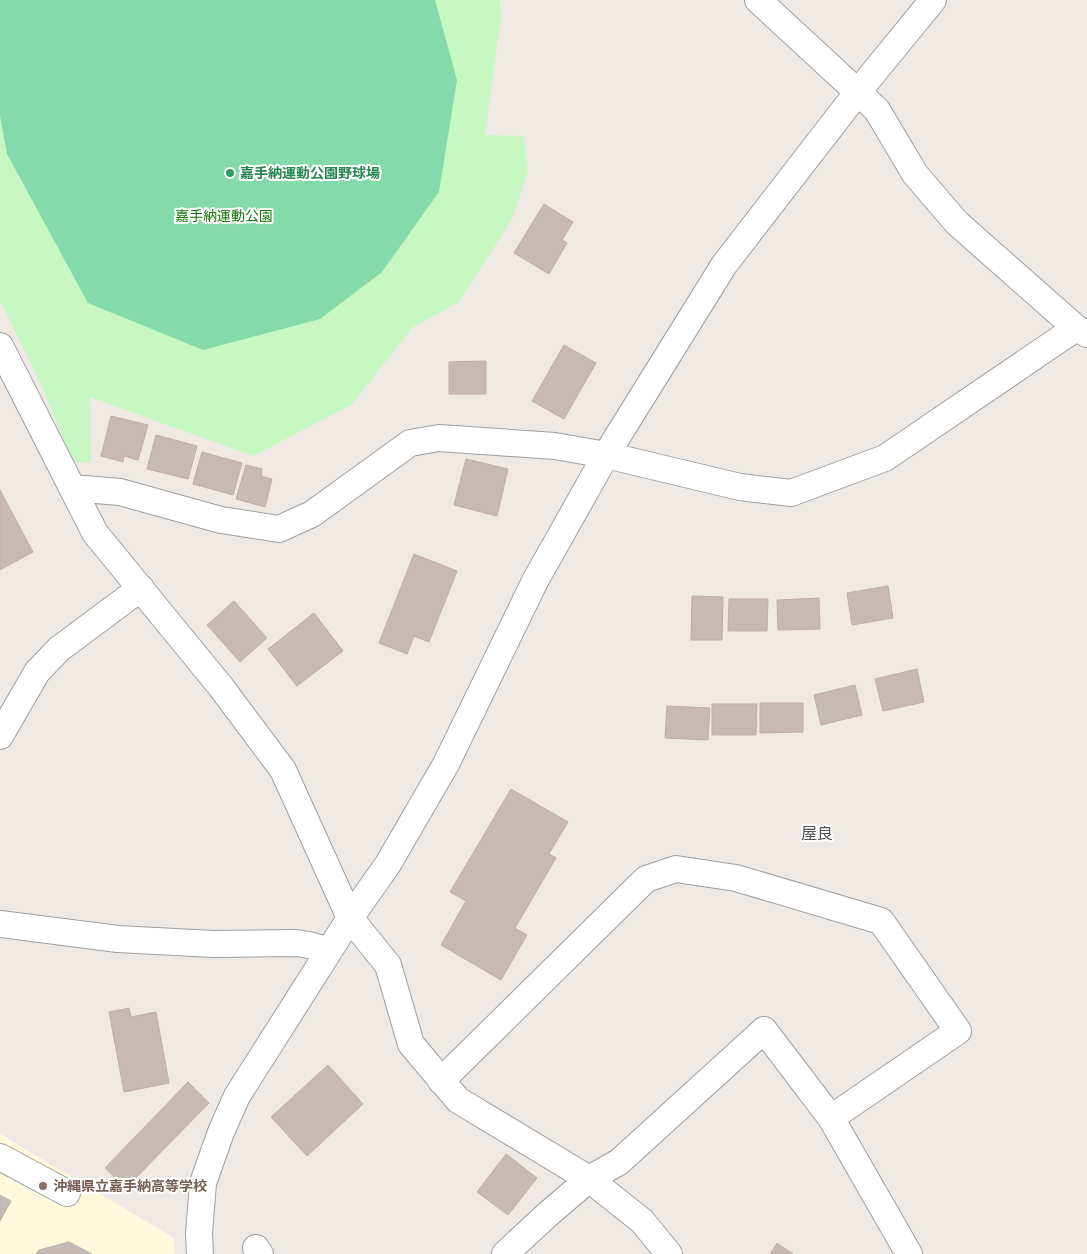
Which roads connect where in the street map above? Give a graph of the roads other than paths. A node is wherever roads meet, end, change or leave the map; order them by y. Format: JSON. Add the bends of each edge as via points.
{"nodes":[{"id":1,"x":758,"y":0,"type":"edge"},
{"id":2,"x":933,"y":0,"type":"edge"},
{"id":3,"x":857,"y":93,"type":"junction"},
{"id":4,"x":1082,"y":331,"type":"edge"},
{"id":5,"x":0,"y":346,"type":"edge"},
{"id":6,"x":606,"y":455,"type":"junction"},
{"id":7,"x":72,"y":488,"type":"junction"},
{"id":8,"x":141,"y":588,"type":"junction"},
{"id":9,"x":0,"y":736,"type":"edge"},
{"id":10,"x":350,"y":918,"type":"junction"},
{"id":11,"x":0,"y":924,"type":"edge"},
{"id":12,"x":330,"y":951,"type":"junction"},
{"id":13,"x":441,"y":1081,"type":"junction"},
{"id":14,"x":831,"y":1118,"type":"junction"},
{"id":15,"x":0,"y":1157,"type":"edge"},
{"id":16,"x":590,"y":1179,"type":"junction"},
{"id":17,"x":67,"y":1193,"type":"dead end"},
{"id":18,"x":200,"y":1254,"type":"edge"},
{"id":19,"x":505,"y":1254,"type":"edge"},
{"id":20,"x":669,"y":1254,"type":"edge"},
{"id":21,"x":909,"y":1254,"type":"edge"}],
"edges":[{"from":1,"to":3,"type":"street"},
{"from":2,"to":3,"type":"street"},
{"from":3,"to":4,"type":"street","via":[[877,110],[915,174],[957,223]]},
{"from":3,"to":6,"type":"street","via":[[724,265]]},
{"from":4,"to":6,"type":"street","via":[[885,458],[791,493],[740,486]]},
{"from":5,"to":7,"type":"street"},
{"from":6,"to":7,"type":"street","via":[[555,446],[439,438],[410,443],[312,514],[279,530],[221,520],[120,492]]},
{"from":6,"to":10,"type":"street","via":[[535,581],[446,764],[388,864]]},
{"from":7,"to":8,"type":"street","via":[[95,533]]},
{"from":8,"to":9,"type":"street","via":[[60,649],[37,672]]},
{"from":8,"to":10,"type":"street","via":[[283,770]]},
{"from":10,"to":12,"type":"street"},
{"from":10,"to":13,"type":"street","via":[[388,965],[411,1044]]},
{"from":11,"to":12,"type":"street","via":[[118,939],[214,944],[296,943]]},
{"from":12,"to":18,"type":"street","via":[[237,1096],[221,1132],[203,1183],[198,1233]]},
{"from":13,"to":14,"type":"street","via":[[646,879],[676,869],[736,878],[881,921],[958,1031]]},
{"from":13,"to":16,"type":"street","via":[[458,1100]]},
{"from":14,"to":16,"type":"street","via":[[764,1030],[619,1162]]},
{"from":14,"to":21,"type":"street"},
{"from":15,"to":17,"type":"street"},
{"from":16,"to":19,"type":"street"},
{"from":16,"to":20,"type":"street","via":[[642,1221]]}]}
